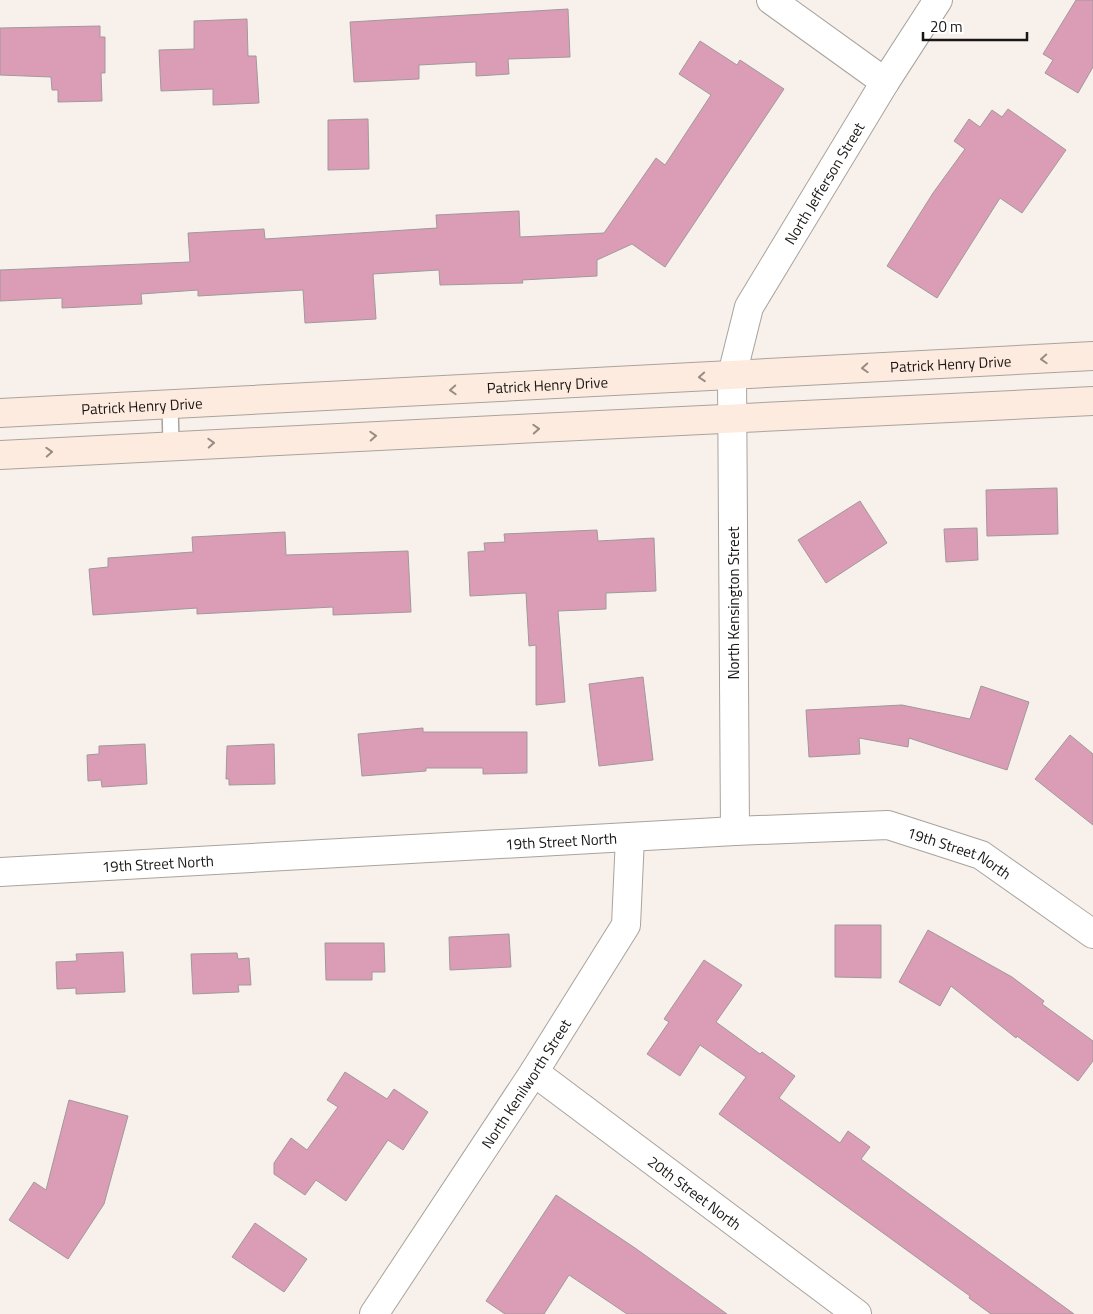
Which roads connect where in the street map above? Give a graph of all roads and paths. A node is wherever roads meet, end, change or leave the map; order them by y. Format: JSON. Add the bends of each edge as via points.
{"nodes":[{"id":1,"x":771,"y":0,"type":"edge"},
{"id":2,"x":938,"y":0,"type":"edge"},
{"id":3,"x":885,"y":82,"type":"junction"},
{"id":4,"x":1093,"y":356,"type":"edge"},
{"id":5,"x":732,"y":375,"type":"junction"},
{"id":6,"x":1093,"y":401,"type":"edge"},
{"id":7,"x":170,"y":403,"type":"junction"},
{"id":8,"x":0,"y":413,"type":"edge"},
{"id":9,"x":732,"y":420,"type":"junction"},
{"id":10,"x":171,"y":445,"type":"junction"},
{"id":11,"x":0,"y":455,"type":"edge"},
{"id":12,"x":735,"y":831,"type":"junction"},
{"id":13,"x":630,"y":837,"type":"junction"},
{"id":14,"x":0,"y":872,"type":"edge"},
{"id":15,"x":1093,"y":934,"type":"edge"},
{"id":16,"x":534,"y":1072,"type":"junction"},
{"id":17,"x":374,"y":1314,"type":"edge"},
{"id":18,"x":857,"y":1314,"type":"edge"}],
"edges":[{"from":1,"to":3,"type":"street"},
{"from":2,"to":3,"type":"street","name":"North Jefferson Street"},
{"from":3,"to":5,"type":"street","name":"North Jefferson Street","via":[[749,307]]},
{"from":4,"to":5,"type":"street","name":"Patrick Henry Drive","one_way":true},
{"from":5,"to":7,"type":"street","name":"Patrick Henry Drive","one_way":true},
{"from":5,"to":9,"type":"street","name":"North Kensington Street"},
{"from":6,"to":9,"type":"street"},
{"from":7,"to":8,"type":"street","name":"Patrick Henry Drive"},
{"from":7,"to":10,"type":"lane"},
{"from":10,"to":9,"type":"street","one_way":true},
{"from":9,"to":12,"type":"street","name":"North Kensington Street"},
{"from":11,"to":10,"type":"street","one_way":true},
{"from":12,"to":13,"type":"street","name":"19th Street North"},
{"from":12,"to":15,"type":"street","name":"19th Street North","via":[[888,825],[981,855]]},
{"from":13,"to":14,"type":"street","name":"19th Street North"},
{"from":13,"to":16,"type":"street","name":"North Kenilworth Street","via":[[626,925]]},
{"from":16,"to":17,"type":"street","name":"North Kenilworth Street"},
{"from":16,"to":18,"type":"street","name":"20th Street North"}]}
